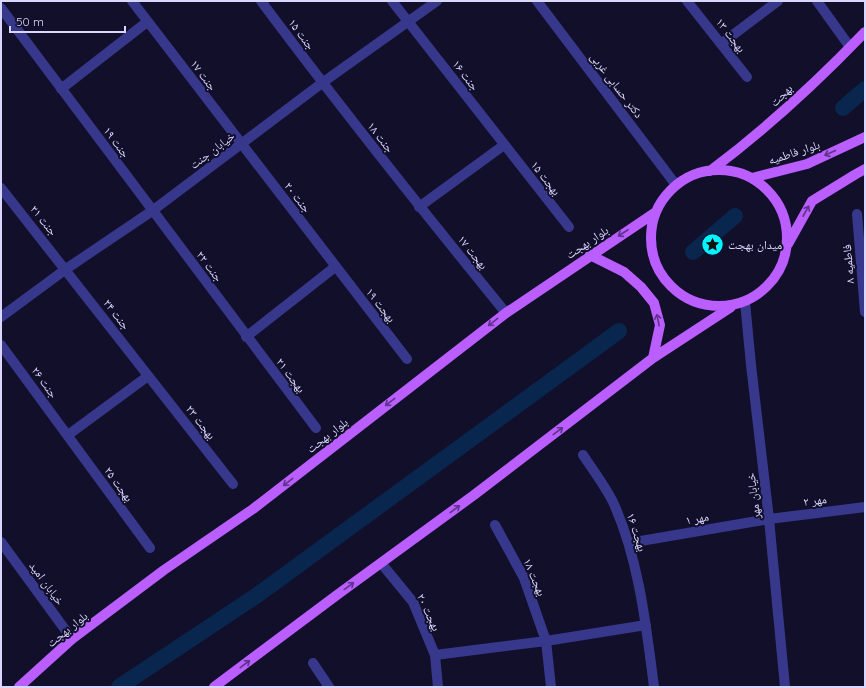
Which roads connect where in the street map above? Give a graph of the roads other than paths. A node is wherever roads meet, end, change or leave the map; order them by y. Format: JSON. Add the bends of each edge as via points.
{"nodes":[{"id":1,"x":132,"y":1,"type":"edge"},
{"id":2,"x":261,"y":1,"type":"edge"},
{"id":3,"x":392,"y":1,"type":"edge"},
{"id":4,"x":437,"y":1,"type":"edge"},
{"id":5,"x":537,"y":1,"type":"edge"},
{"id":6,"x":687,"y":1,"type":"edge"},
{"id":7,"x":778,"y":1,"type":"edge"},
{"id":8,"x":816,"y":1,"type":"edge"},
{"id":9,"x":1,"y":8,"type":"edge"},
{"id":10,"x":147,"y":22,"type":"junction"},
{"id":11,"x":408,"y":22,"type":"junction"},
{"id":12,"x":865,"y":32,"type":"edge"},
{"id":13,"x":721,"y":44,"type":"junction"},
{"id":14,"x":850,"y":47,"type":"junction"},
{"id":15,"x":747,"y":77,"type":"dead end"},
{"id":16,"x":322,"y":83,"type":"junction"},
{"id":17,"x":61,"y":89,"type":"junction"},
{"id":18,"x":865,"y":137,"type":"edge"},
{"id":19,"x":241,"y":144,"type":"junction"},
{"id":20,"x":504,"y":145,"type":"junction"},
{"id":21,"x":865,"y":169,"type":"edge"},
{"id":22,"x":710,"y":170,"type":"junction"},
{"id":23,"x":752,"y":178,"type":"junction"},
{"id":24,"x":676,"y":185,"type":"junction"},
{"id":25,"x":1,"y":188,"type":"edge"},
{"id":26,"x":419,"y":207,"type":"junction"},
{"id":27,"x":152,"y":211,"type":"junction"},
{"id":28,"x":656,"y":212,"type":"junction"},
{"id":29,"x":857,"y":214,"type":"dead end"},
{"id":30,"x":569,"y":227,"type":"dead end"},
{"id":31,"x":787,"y":246,"type":"junction"},
{"id":32,"x":590,"y":255,"type":"junction"},
{"id":33,"x":336,"y":267,"type":"junction"},
{"id":34,"x":66,"y":269,"type":"junction"},
{"id":35,"x":745,"y":302,"type":"junction"},
{"id":36,"x":732,"y":307,"type":"junction"},
{"id":37,"x":865,"y":312,"type":"edge"},
{"id":38,"x":506,"y":313,"type":"junction"},
{"id":39,"x":1,"y":317,"type":"edge"},
{"id":40,"x":246,"y":337,"type":"junction"},
{"id":41,"x":1,"y":345,"type":"edge"},
{"id":42,"x":406,"y":358,"type":"dead end"},
{"id":43,"x":653,"y":358,"type":"junction"},
{"id":44,"x":148,"y":376,"type":"junction"},
{"id":45,"x":316,"y":428,"type":"dead end"},
{"id":46,"x":68,"y":435,"type":"junction"},
{"id":47,"x":583,"y":455,"type":"dead end"},
{"id":48,"x":233,"y":484,"type":"dead end"},
{"id":49,"x":865,"y":507,"type":"edge"},
{"id":50,"x":769,"y":519,"type":"junction"},
{"id":51,"x":495,"y":525,"type":"dead end"},
{"id":52,"x":1,"y":542,"type":"edge"},
{"id":53,"x":629,"y":543,"type":"junction"},
{"id":54,"x":150,"y":548,"type":"dead end"},
{"id":55,"x":381,"y":563,"type":"junction"},
{"id":56,"x":646,"y":625,"type":"junction"},
{"id":57,"x":72,"y":639,"type":"junction"},
{"id":58,"x":546,"y":641,"type":"junction"},
{"id":59,"x":435,"y":656,"type":"junction"},
{"id":60,"x":313,"y":663,"type":"dead end"},
{"id":61,"x":19,"y":687,"type":"edge"},
{"id":62,"x":214,"y":687,"type":"edge"},
{"id":63,"x":329,"y":687,"type":"edge"},
{"id":64,"x":438,"y":687,"type":"edge"},
{"id":65,"x":550,"y":687,"type":"edge"},
{"id":66,"x":654,"y":687,"type":"edge"},
{"id":67,"x":785,"y":687,"type":"edge"}],
"edges":[{"from":1,"to":10,"type":"street","name":"جنت ۱۷"},
{"from":2,"to":16,"type":"street","name":"جنت ۱۵"},
{"from":3,"to":11,"type":"street","name":"جنت ۱۶"},
{"from":4,"to":11,"type":"street","name":"خیابان جنت"},
{"from":5,"to":24,"type":"street","name":"دکتر حسابی غربی"},
{"from":6,"to":13,"type":"street","name":"بهجت ۱۳"},
{"from":7,"to":13,"type":"street"},
{"from":8,"to":14,"type":"street"},
{"from":9,"to":17,"type":"street","name":"جنت ۱۹"},
{"from":10,"to":17,"type":"street"},
{"from":10,"to":19,"type":"street","name":"جنت ۱۷"},
{"from":11,"to":16,"type":"street","name":"خیابان جنت"},
{"from":11,"to":20,"type":"street","name":"جنت ۱۶"},
{"from":12,"to":14,"type":"main road","name":"بهجت"},
{"from":13,"to":15,"type":"street","name":"بهجت ۱۳"},
{"from":14,"to":22,"type":"main road","name":"بهجت","via":[[778,116]]},
{"from":16,"to":19,"type":"street","name":"خیابان جنت"},
{"from":16,"to":26,"type":"street","name":"جنت ۱۸"},
{"from":17,"to":27,"type":"street","name":"جنت ۱۹"},
{"from":18,"to":23,"type":"main road","name":"بلوار فاطمیه","one_way":true,"via":[[806,164]]},
{"from":19,"to":27,"type":"street","name":"خیابان جنت"},
{"from":19,"to":33,"type":"street","name":"جنت ۲۰"},
{"from":20,"to":26,"type":"street"},
{"from":20,"to":30,"type":"street","name":"بهجت ۱۵"},
{"from":31,"to":21,"type":"main road","one_way":true,"via":[[812,201]]},
{"from":22,"to":23,"type":"main road","via":[[731,171]]},
{"from":22,"to":24,"type":"main road"},
{"from":23,"to":31,"type":"main road","via":[[765,187],[783,214],[787,229]]},
{"from":24,"to":28,"type":"main road"},
{"from":25,"to":34,"type":"street","name":"جنت ۲۱"},
{"from":26,"to":38,"type":"street","name":"بهجت ۱۷"},
{"from":27,"to":34,"type":"street","name":"خیابان جنت"},
{"from":27,"to":40,"type":"street","name":"جنت ۲۲"},
{"from":28,"to":32,"type":"main road","name":"بلوار بهجت","one_way":true},
{"from":28,"to":36,"type":"main road","via":[[651,241],[658,269],[676,292],[702,306]]},
{"from":29,"to":37,"type":"street","name":"فاطمیه ۸"},
{"from":31,"to":35,"type":"main road","via":[[782,267],[770,285]]},
{"from":32,"to":38,"type":"main road","name":"بلوار بهجت"},
{"from":43,"to":32,"type":"main road","one_way":true,"via":[[660,325],[654,303],[624,272]]},
{"from":33,"to":40,"type":"street"},
{"from":33,"to":42,"type":"street","name":"بهجت ۱۹"},
{"from":34,"to":39,"type":"street","name":"خیابان جنت"},
{"from":34,"to":44,"type":"street","name":"جنت ۲۴"},
{"from":35,"to":36,"type":"main road"},
{"from":35,"to":50,"type":"street","name":"خیابان مهر"},
{"from":36,"to":43,"type":"main road"},
{"from":38,"to":57,"type":"main road","name":"بلوار بهجت","one_way":true,"via":[[253,509],[164,570]]},
{"from":40,"to":45,"type":"street","name":"بهجت ۲۱"},
{"from":41,"to":46,"type":"street","name":"جنت ۲۶"},
{"from":55,"to":43,"type":"main road","one_way":true},
{"from":44,"to":46,"type":"street"},
{"from":44,"to":48,"type":"street","name":"بهجت ۲۳"},
{"from":46,"to":54,"type":"street","name":"بهجت ۲۵"},
{"from":47,"to":53,"type":"street","name":"بهجت ۱۶","via":[[612,501]]},
{"from":49,"to":50,"type":"street","name":"مهر ۲"},
{"from":50,"to":53,"type":"street","name":"مهر ۱"},
{"from":50,"to":67,"type":"street","name":"خیابان مهر"},
{"from":51,"to":58,"type":"street","name":"بهجت ۱۸","via":[[524,578]]},
{"from":52,"to":57,"type":"street","name":"خیابان امید"},
{"from":53,"to":56,"type":"street","name":"بهجت ۱۶"},
{"from":55,"to":59,"type":"street","name":"بهجت ۲۰","via":[[413,602]]},
{"from":62,"to":55,"type":"main road","one_way":true},
{"from":56,"to":58,"type":"street"},
{"from":56,"to":66,"type":"street","name":"بهجت ۱۶"},
{"from":57,"to":61,"type":"main road","name":"بلوار بهجت"},
{"from":58,"to":59,"type":"street"},
{"from":58,"to":65,"type":"street","name":"بهجت ۱۸"},
{"from":59,"to":64,"type":"street","name":"بهجت ۲۰"},
{"from":60,"to":63,"type":"street"}]}
